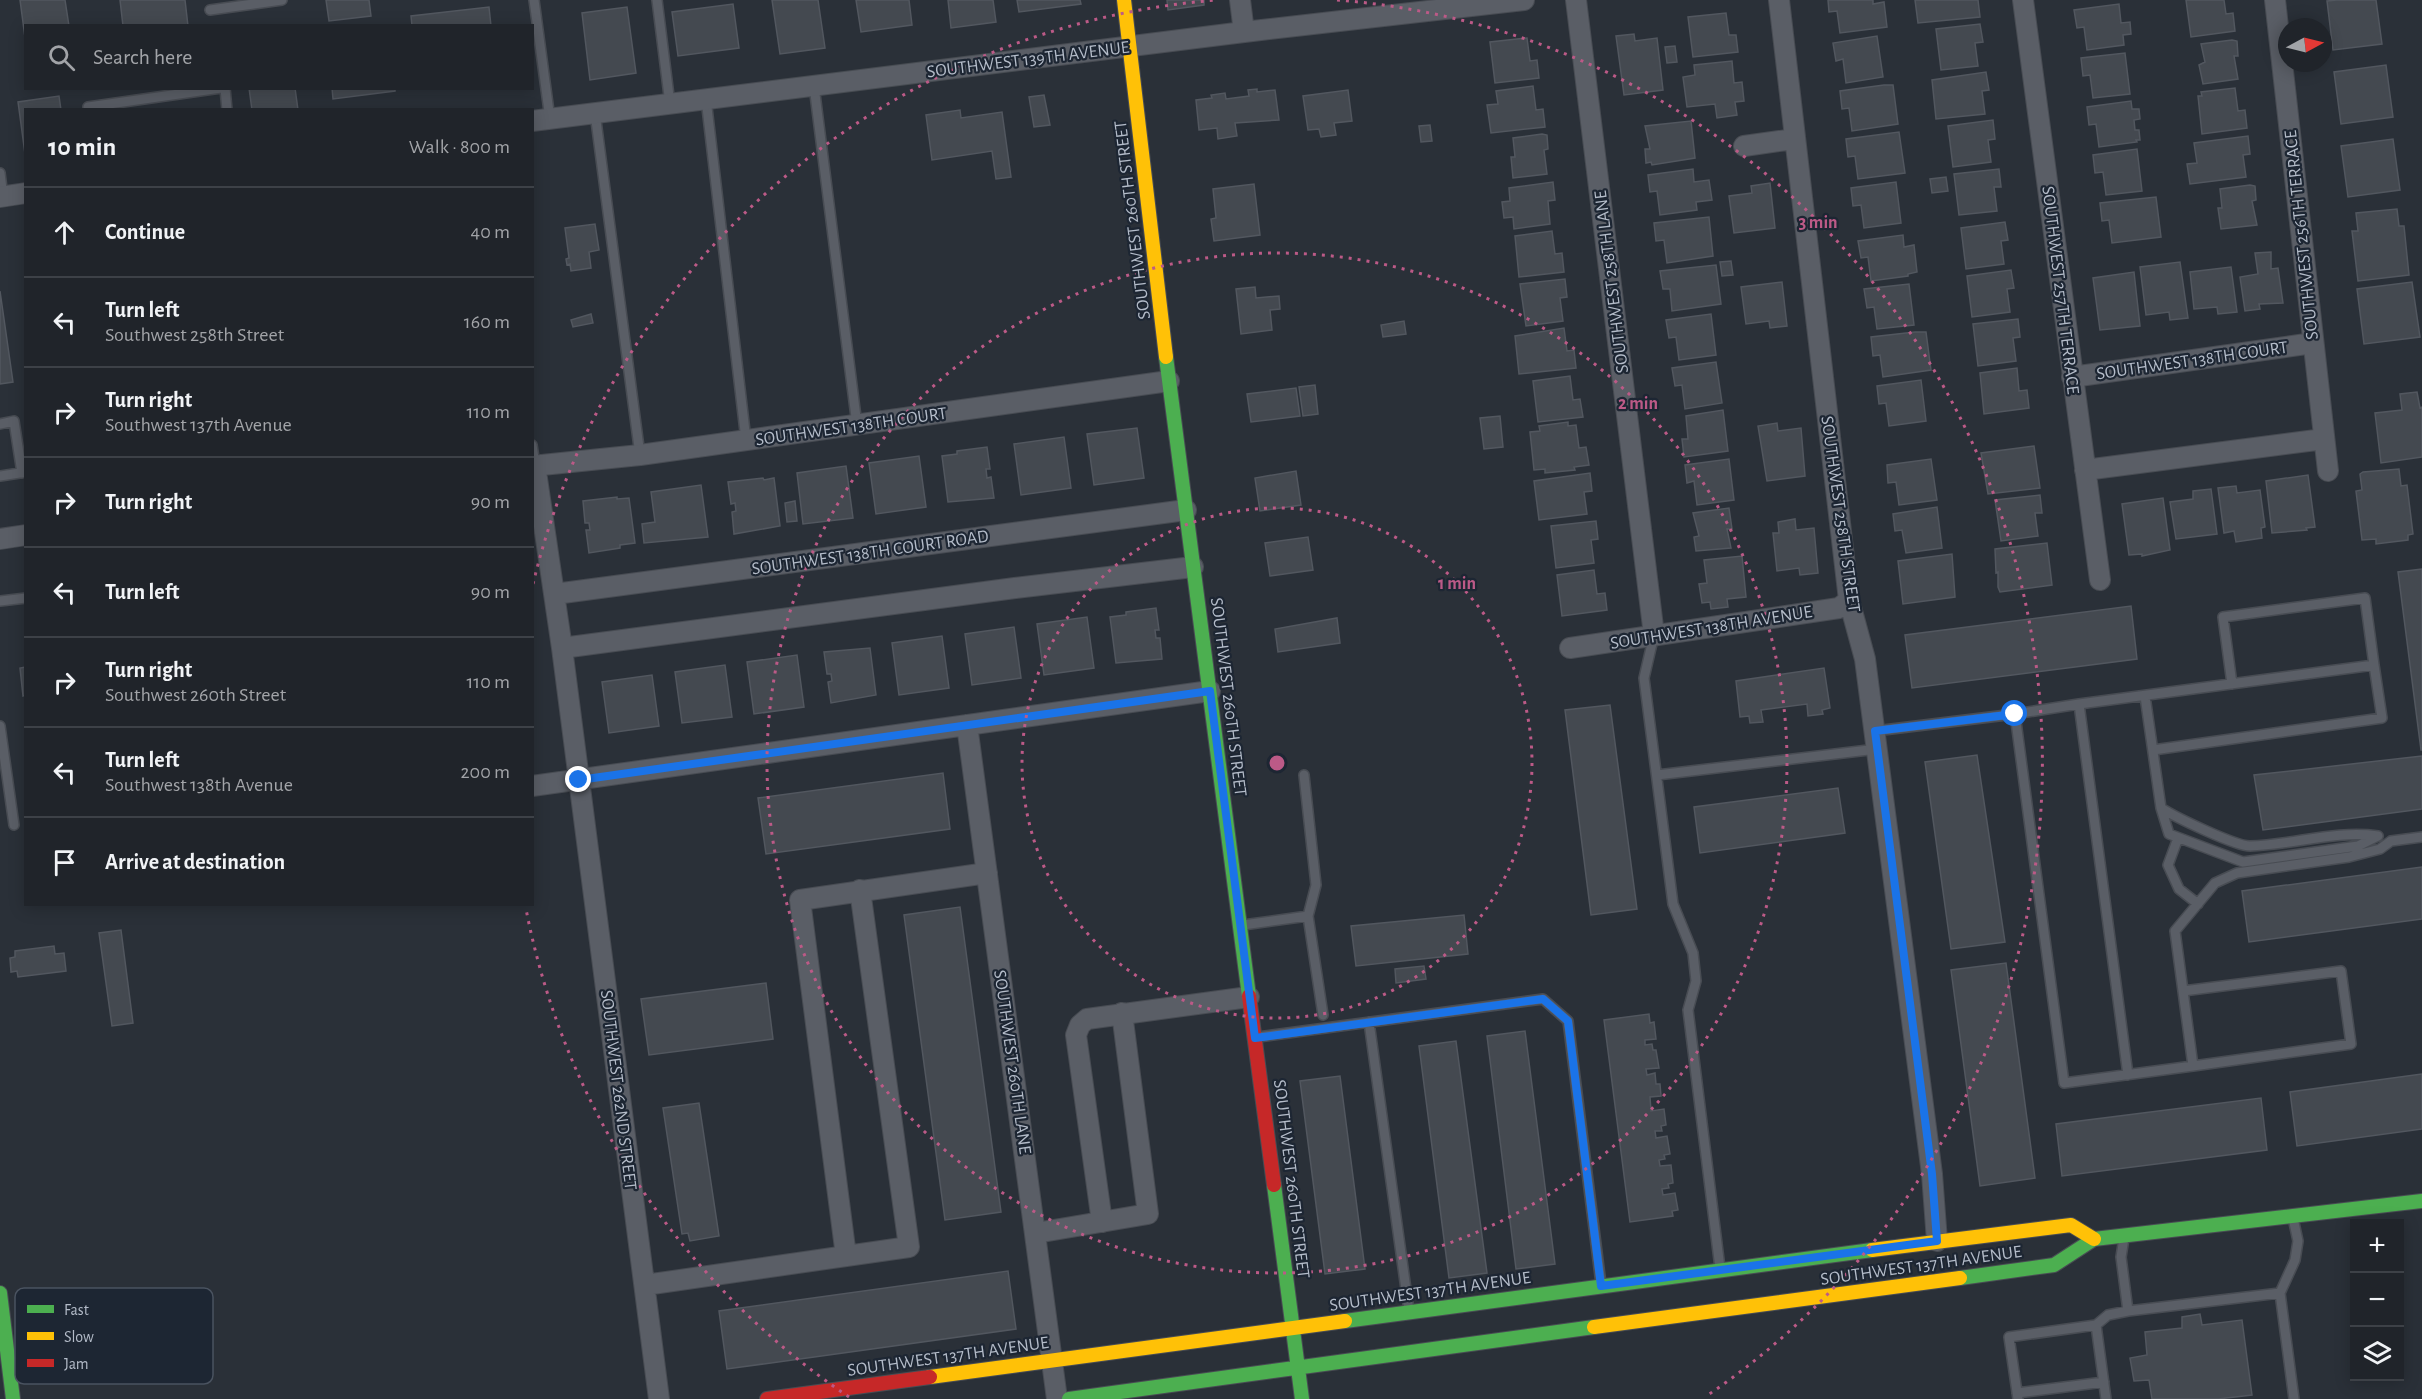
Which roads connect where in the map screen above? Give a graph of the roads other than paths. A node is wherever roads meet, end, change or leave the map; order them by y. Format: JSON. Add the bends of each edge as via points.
{"nodes":[{"id":1,"x":282,"y":0,"type":"edge"},
{"id":2,"x":534,"y":0,"type":"edge"},
{"id":3,"x":657,"y":0,"type":"edge"},
{"id":4,"x":1124,"y":0,"type":"edge"},
{"id":5,"x":1240,"y":0,"type":"edge"},
{"id":6,"x":1524,"y":0,"type":"edge"},
{"id":7,"x":1576,"y":0,"type":"edge"},
{"id":8,"x":1779,"y":0,"type":"edge"},
{"id":9,"x":2023,"y":0,"type":"edge"},
{"id":10,"x":2275,"y":0,"type":"edge"},
{"id":11,"x":210,"y":10,"type":"dead end"},
{"id":12,"x":1244,"y":32,"type":"junction"},
{"id":13,"x":1131,"y":46,"type":"junction"},
{"id":14,"x":814,"y":86,"type":"junction"},
{"id":15,"x":209,"y":90,"type":"edge"},
{"id":16,"x":223,"y":90,"type":"edge"},
{"id":17,"x":706,"y":99,"type":"junction"},
{"id":18,"x":670,"y":104,"type":"junction"},
{"id":19,"x":88,"y":108,"type":"edge"},
{"id":20,"x":227,"y":108,"type":"edge"},
{"id":21,"x":595,"y":113,"type":"junction"},
{"id":22,"x":542,"y":120,"type":"edge"},
{"id":23,"x":1794,"y":139,"type":"junction"},
{"id":24,"x":1744,"y":146,"type":"dead end"},
{"id":25,"x":0,"y":173,"type":"edge"},
{"id":26,"x":24,"y":193,"type":"edge"},
{"id":27,"x":2,"y":197,"type":"edge"},
{"id":28,"x":2313,"y":343,"type":"junction"},
{"id":29,"x":2072,"y":377,"type":"junction"},
{"id":30,"x":1169,"y":381,"type":"junction"},
{"id":31,"x":0,"y":424,"type":"edge"},
{"id":32,"x":857,"y":425,"type":"junction"},
{"id":33,"x":2325,"y":439,"type":"junction"},
{"id":34,"x":746,"y":440,"type":"junction"},
{"id":35,"x":640,"y":455,"type":"junction"},
{"id":36,"x":534,"y":465,"type":"edge"},
{"id":37,"x":2085,"y":470,"type":"junction"},
{"id":38,"x":2328,"y":471,"type":"dead end"},
{"id":39,"x":24,"y":473,"type":"edge"},
{"id":40,"x":0,"y":476,"type":"edge"},
{"id":41,"x":1186,"y":510,"type":"junction"},
{"id":42,"x":24,"y":536,"type":"edge"},
{"id":43,"x":0,"y":538,"type":"edge"},
{"id":44,"x":1194,"y":567,"type":"junction"},
{"id":45,"x":2100,"y":580,"type":"dead end"},
{"id":46,"x":555,"y":594,"type":"junction"},
{"id":47,"x":24,"y":598,"type":"edge"},
{"id":48,"x":1850,"y":600,"type":"junction"},
{"id":49,"x":0,"y":601,"type":"edge"},
{"id":50,"x":1654,"y":635,"type":"junction"},
{"id":51,"x":562,"y":648,"type":"junction"},
{"id":52,"x":1570,"y":648,"type":"dead end"},
{"id":53,"x":2374,"y":664,"type":"junction"},
{"id":54,"x":2232,"y":684,"type":"junction"},
{"id":55,"x":1210,"y":691,"type":"junction"},
{"id":56,"x":2145,"y":696,"type":"junction"},
{"id":57,"x":2079,"y":704,"type":"junction"},
{"id":58,"x":2015,"y":714,"type":"junction"},
{"id":59,"x":968,"y":725,"type":"junction"},
{"id":60,"x":0,"y":726,"type":"edge"},
{"id":61,"x":1876,"y":740,"type":"junction"},
{"id":62,"x":2153,"y":750,"type":"junction"},
{"id":63,"x":1304,"y":775,"type":"dead end"},
{"id":64,"x":1657,"y":775,"type":"junction"},
{"id":65,"x":579,"y":780,"type":"junction"},
{"id":66,"x":534,"y":786,"type":"edge"},
{"id":67,"x":2161,"y":808,"type":"junction"},
{"id":68,"x":14,"y":825,"type":"dead end"},
{"id":69,"x":2378,"y":836,"type":"junction"},
{"id":70,"x":2422,"y":837,"type":"edge"},
{"id":71,"x":2178,"y":838,"type":"junction"},
{"id":72,"x":2391,"y":841,"type":"junction"},
{"id":73,"x":987,"y":873,"type":"junction"},
{"id":74,"x":860,"y":890,"type":"junction"},
{"id":75,"x":2198,"y":904,"type":"junction"},
{"id":76,"x":1308,"y":916,"type":"junction"},
{"id":77,"x":1240,"y":926,"type":"junction"},
{"id":78,"x":2183,"y":991,"type":"junction"},
{"id":79,"x":1249,"y":997,"type":"junction"},
{"id":80,"x":1122,"y":1013,"type":"junction"},
{"id":81,"x":1323,"y":1015,"type":"dead end"},
{"id":82,"x":1369,"y":1022,"type":"junction"},
{"id":83,"x":1255,"y":1038,"type":"junction"},
{"id":84,"x":2193,"y":1066,"type":"junction"},
{"id":85,"x":2128,"y":1075,"type":"junction"},
{"id":86,"x":2422,"y":1201,"type":"edge"},
{"id":87,"x":2293,"y":1216,"type":"junction"},
{"id":88,"x":1102,"y":1222,"type":"junction"},
{"id":89,"x":1036,"y":1233,"type":"junction"},
{"id":90,"x":2124,"y":1235,"type":"junction"},
{"id":91,"x":2094,"y":1239,"type":"junction"},
{"id":92,"x":1937,"y":1241,"type":"junction"},
{"id":93,"x":846,"y":1256,"type":"junction"},
{"id":94,"x":1720,"y":1270,"type":"junction"},
{"id":95,"x":645,"y":1285,"type":"junction"},
{"id":96,"x":1601,"y":1286,"type":"junction"},
{"id":97,"x":0,"y":1293,"type":"edge"},
{"id":98,"x":2280,"y":1293,"type":"junction"},
{"id":99,"x":1409,"y":1311,"type":"junction"},
{"id":100,"x":2128,"y":1311,"type":"junction"},
{"id":101,"x":2096,"y":1325,"type":"junction"},
{"id":102,"x":1293,"y":1327,"type":"junction"},
{"id":103,"x":1051,"y":1361,"type":"junction"},
{"id":104,"x":1298,"y":1366,"type":"junction"},
{"id":105,"x":2104,"y":1382,"type":"junction"},
{"id":106,"x":2017,"y":1396,"type":"edge"},
{"id":107,"x":13,"y":1399,"type":"edge"},
{"id":108,"x":659,"y":1399,"type":"edge"},
{"id":109,"x":767,"y":1399,"type":"edge"},
{"id":110,"x":1057,"y":1399,"type":"edge"},
{"id":111,"x":1069,"y":1399,"type":"edge"},
{"id":112,"x":1302,"y":1399,"type":"edge"},
{"id":113,"x":2106,"y":1399,"type":"edge"},
{"id":114,"x":2294,"y":1399,"type":"edge"}],
"edges":[{"from":1,"to":11,"type":"lane"},
{"from":2,"to":22,"type":"lane"},
{"from":3,"to":18,"type":"lane"},
{"from":4,"to":13,"type":"main road","name":"SOUTHWEST 260TH STREET"},
{"from":5,"to":12,"type":"street"},
{"from":6,"to":12,"type":"street","name":"SOUTHWEST 139TH AVENUE"},
{"from":7,"to":50,"type":"street","name":"SOUTHWEST 258TH LANE"},
{"from":8,"to":23,"type":"street","name":"SOUTHWEST 258TH STREET"},
{"from":9,"to":29,"type":"street","name":"SOUTHWEST 257TH TERRACE"},
{"from":10,"to":28,"type":"street","name":"SOUTHWEST 256TH TERRACE"},
{"from":12,"to":13,"type":"street","name":"SOUTHWEST 139TH AVENUE"},
{"from":13,"to":14,"type":"street","name":"SOUTHWEST 139TH AVENUE"},
{"from":13,"to":30,"type":"main road","name":"SOUTHWEST 260TH STREET"},
{"from":14,"to":17,"type":"street","name":"SOUTHWEST 139TH AVENUE"},
{"from":14,"to":32,"type":"lane"},
{"from":15,"to":19,"type":"lane"},
{"from":16,"to":20,"type":"lane"},
{"from":17,"to":18,"type":"street","name":"SOUTHWEST 139TH AVENUE"},
{"from":17,"to":34,"type":"lane"},
{"from":18,"to":21,"type":"street","name":"SOUTHWEST 139TH AVENUE"},
{"from":21,"to":22,"type":"street","name":"SOUTHWEST 139TH AVENUE"},
{"from":21,"to":35,"type":"lane"},
{"from":23,"to":24,"type":"street"},
{"from":23,"to":48,"type":"street","name":"SOUTHWEST 258TH STREET"},
{"from":25,"to":27,"type":"lane"},
{"from":26,"to":27,"type":"street"},
{"from":28,"to":29,"type":"street","name":"SOUTHWEST 138TH COURT"},
{"from":28,"to":33,"type":"street","name":"SOUTHWEST 256TH TERRACE"},
{"from":29,"to":37,"type":"street","name":"SOUTHWEST 257TH TERRACE"},
{"from":30,"to":32,"type":"street","name":"SOUTHWEST 138TH COURT"},
{"from":30,"to":41,"type":"main road","name":"SOUTHWEST 260TH STREET"},
{"from":31,"to":39,"type":"lane","via":[[14,422]]},
{"from":32,"to":34,"type":"street","name":"SOUTHWEST 138TH COURT"},
{"from":33,"to":37,"type":"street"},
{"from":33,"to":38,"type":"street","name":"SOUTHWEST 256TH TERRACE"},
{"from":34,"to":35,"type":"street","name":"SOUTHWEST 138TH COURT"},
{"from":35,"to":36,"type":"street","name":"SOUTHWEST 138TH COURT"},
{"from":36,"to":46,"type":"street","name":"SOUTHWEST 262ND STREET"},
{"from":37,"to":45,"type":"street","name":"SOUTHWEST 257TH TERRACE"},
{"from":39,"to":40,"type":"lane"},
{"from":41,"to":44,"type":"main road","name":"SOUTHWEST 260TH STREET"},
{"from":41,"to":46,"type":"street","name":"SOUTHWEST 138TH COURT ROAD"},
{"from":42,"to":43,"type":"street"},
{"from":44,"to":51,"type":"street"},
{"from":44,"to":55,"type":"main road","name":"SOUTHWEST 260TH STREET"},
{"from":46,"to":51,"type":"street","name":"SOUTHWEST 262ND STREET"},
{"from":47,"to":49,"type":"lane"},
{"from":48,"to":50,"type":"street","name":"SOUTHWEST 138TH AVENUE","via":[[1839,608]]},
{"from":48,"to":61,"type":"street","name":"SOUTHWEST 258TH STREET","via":[[1865,659]]},
{"from":50,"to":52,"type":"street","name":"SOUTHWEST 138TH AVENUE"},
{"from":50,"to":64,"type":"lane","via":[[1644,678]]},
{"from":51,"to":65,"type":"street","name":"SOUTHWEST 262ND STREET"},
{"from":53,"to":54,"type":"lane"},
{"from":53,"to":54,"type":"lane","via":[[2365,598],[2234,615],[2223,617]]},
{"from":53,"to":62,"type":"lane","via":[[2382,718]]},
{"from":54,"to":56,"type":"lane"},
{"from":55,"to":59,"type":"street"},
{"from":55,"to":77,"type":"main road","name":"SOUTHWEST 260TH STREET"},
{"from":56,"to":57,"type":"lane"},
{"from":56,"to":62,"type":"lane"},
{"from":57,"to":58,"type":"lane"},
{"from":57,"to":85,"type":"lane"},
{"from":58,"to":61,"type":"lane"},
{"from":58,"to":85,"type":"lane","via":[[2064,1083]]},
{"from":59,"to":65,"type":"street"},
{"from":59,"to":73,"type":"street","name":"SOUTHWEST 260TH LANE"},
{"from":60,"to":68,"type":"lane"},
{"from":61,"to":64,"type":"lane"},
{"from":61,"to":92,"type":"street","name":"SOUTHWEST 258TH STREET","via":[[1932,1174]]},
{"from":62,"to":67,"type":"lane"},
{"from":63,"to":76,"type":"lane","via":[[1316,885]]},
{"from":64,"to":94,"type":"lane","via":[[1673,904],[1693,953],[1696,981],[1688,1010]]},
{"from":65,"to":66,"type":"street"},
{"from":65,"to":95,"type":"street","name":"SOUTHWEST 262ND STREET"},
{"from":67,"to":69,"type":"lane","via":[[2178,819],[2247,846],[2356,833]]},
{"from":67,"to":71,"type":"lane","via":[[2169,834]]},
{"from":69,"to":71,"type":"lane","via":[[2358,846],[2243,862]]},
{"from":69,"to":72,"type":"lane"},
{"from":70,"to":72,"type":"lane"},
{"from":71,"to":75,"type":"lane","via":[[2168,865],[2179,889]]},
{"from":72,"to":75,"type":"lane","via":[[2380,849],[2349,857],[2237,873],[2216,884]]},
{"from":73,"to":74,"type":"street"},
{"from":73,"to":89,"type":"street","name":"SOUTHWEST 260TH LANE"},
{"from":74,"to":93,"type":"street","via":[[800,900]]},
{"from":74,"to":93,"type":"street","via":[[909,1247]]},
{"from":75,"to":78,"type":"lane","via":[[2175,931]]},
{"from":76,"to":77,"type":"lane"},
{"from":76,"to":81,"type":"lane"},
{"from":77,"to":79,"type":"main road","name":"SOUTHWEST 260TH STREET"},
{"from":78,"to":84,"type":"lane"},
{"from":78,"to":84,"type":"lane","via":[[2342,971],[2351,1044]]},
{"from":79,"to":80,"type":"street"},
{"from":79,"to":83,"type":"main road","name":"SOUTHWEST 260TH STREET"},
{"from":80,"to":88,"type":"street","via":[[1087,1019],[1076,1035]]},
{"from":80,"to":88,"type":"street","via":[[1148,1214]]},
{"from":82,"to":83,"type":"lane"},
{"from":82,"to":96,"type":"lane","via":[[1543,999],[1568,1021]]},
{"from":82,"to":99,"type":"lane"},
{"from":83,"to":102,"type":"main road","name":"SOUTHWEST 260TH STREET"},
{"from":84,"to":85,"type":"lane"},
{"from":86,"to":87,"type":"main road","name":"SOUTHWEST 137TH AVENUE"},
{"from":87,"to":90,"type":"main road","name":"SOUTHWEST 137TH AVENUE"},
{"from":87,"to":98,"type":"lane","via":[[2298,1241],[2295,1260]]},
{"from":88,"to":89,"type":"street"},
{"from":89,"to":103,"type":"street","name":"SOUTHWEST 260TH LANE"},
{"from":90,"to":91,"type":"main road","name":"SOUTHWEST 137TH AVENUE"},
{"from":90,"to":100,"type":"lane","via":[[2121,1257]]},
{"from":91,"to":92,"type":"main road","name":"SOUTHWEST 137TH AVENUE","via":[[2071,1225]]},
{"from":91,"to":104,"type":"main road","name":"SOUTHWEST 137TH AVENUE","via":[[2054,1265]]},
{"from":92,"to":94,"type":"main road","name":"SOUTHWEST 137TH AVENUE"},
{"from":93,"to":95,"type":"street"},
{"from":94,"to":96,"type":"main road","name":"SOUTHWEST 137TH AVENUE"},
{"from":95,"to":108,"type":"street","name":"SOUTHWEST 262ND STREET"},
{"from":96,"to":99,"type":"main road","name":"SOUTHWEST 137TH AVENUE"},
{"from":97,"to":107,"type":"main road"},
{"from":98,"to":100,"type":"lane"},
{"from":98,"to":114,"type":"lane"},
{"from":99,"to":102,"type":"main road","name":"SOUTHWEST 137TH AVENUE"},
{"from":100,"to":101,"type":"lane","via":[[2108,1315]]},
{"from":101,"to":105,"type":"lane"},
{"from":101,"to":106,"type":"lane","via":[[2009,1337]]},
{"from":102,"to":103,"type":"main road","name":"SOUTHWEST 137TH AVENUE"},
{"from":102,"to":104,"type":"main road","name":"SOUTHWEST 260TH STREET"},
{"from":103,"to":109,"type":"main road","name":"SOUTHWEST 137TH AVENUE"},
{"from":103,"to":110,"type":"street","name":"SOUTHWEST 260TH LANE"},
{"from":104,"to":111,"type":"main road","name":"SOUTHWEST 137TH AVENUE"},
{"from":104,"to":112,"type":"main road","name":"SOUTHWEST 260TH STREET"},
{"from":105,"to":106,"type":"lane"},
{"from":105,"to":113,"type":"lane"}]}
